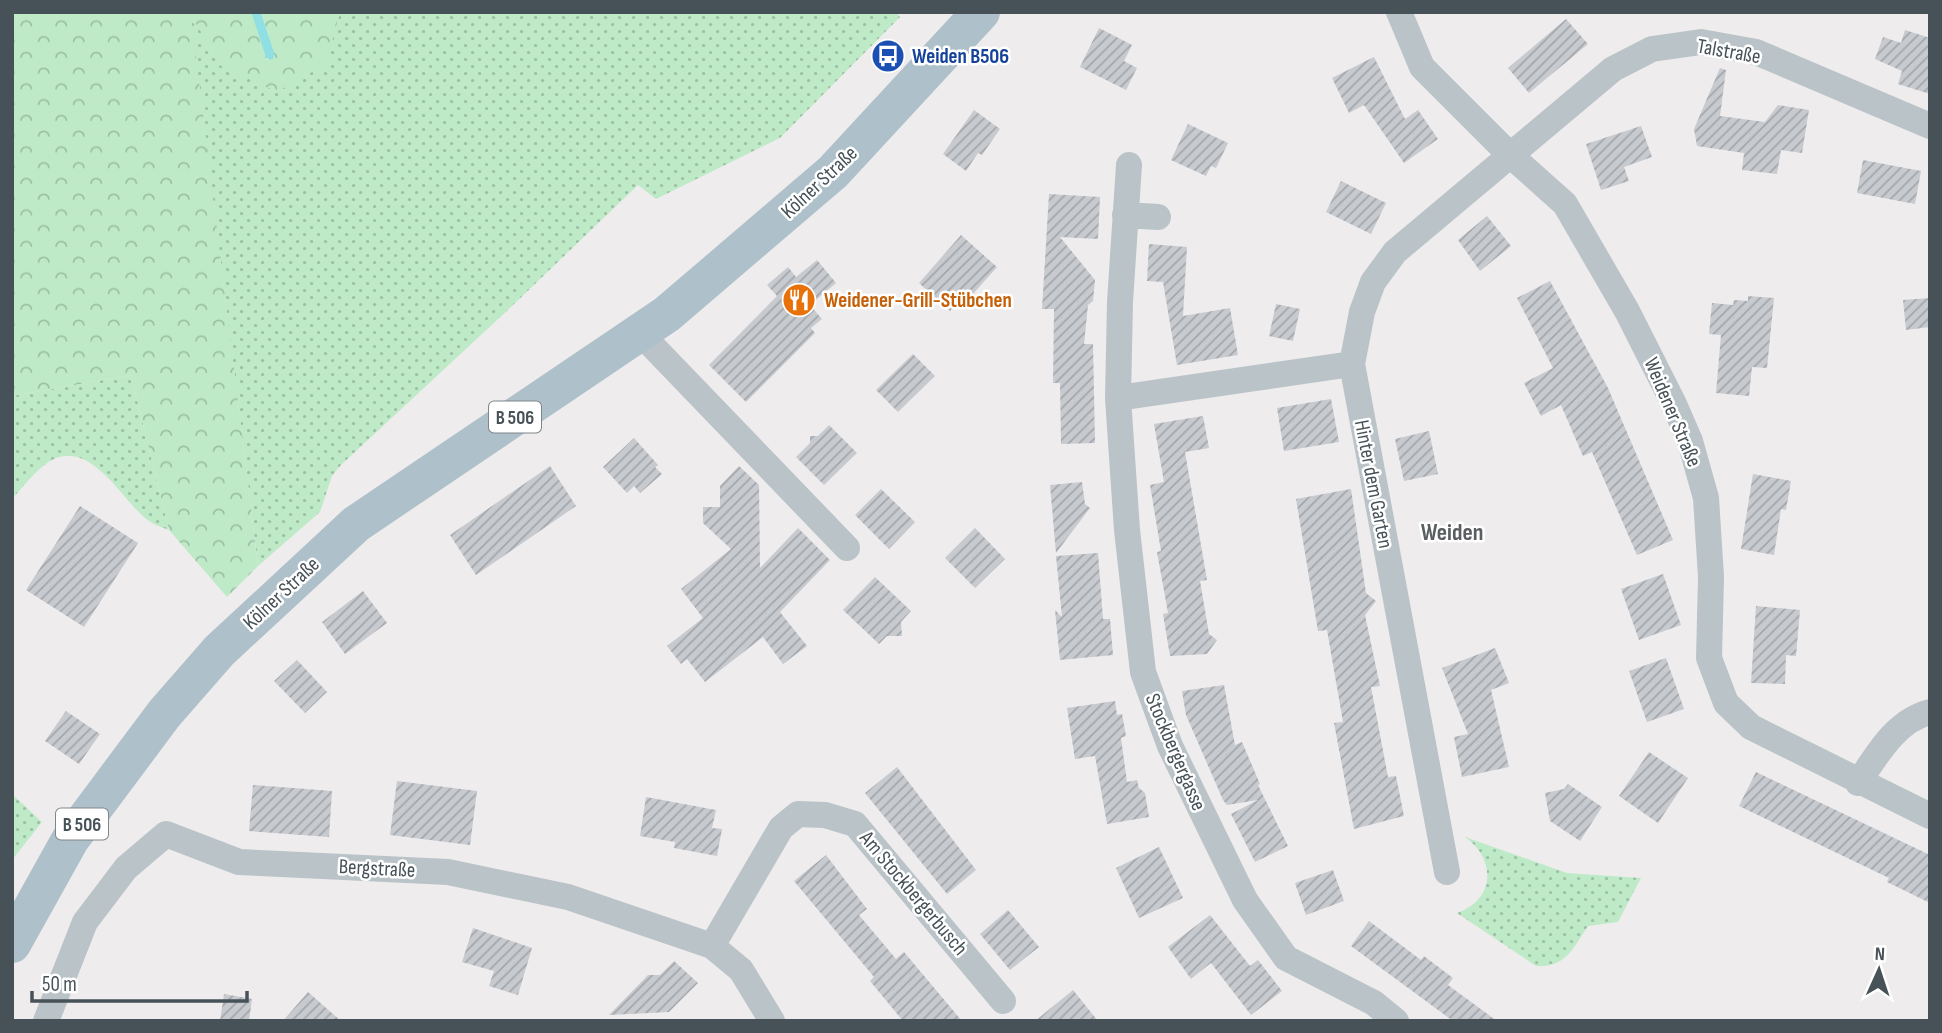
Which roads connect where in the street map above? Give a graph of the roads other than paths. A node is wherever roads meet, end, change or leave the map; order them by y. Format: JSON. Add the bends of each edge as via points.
{"nodes":[{"id":1,"x":981,"y":12,"type":"edge"},
{"id":2,"x":1399,"y":12,"type":"edge"},
{"id":3,"x":1930,"y":126,"type":"edge"},
{"id":4,"x":1509,"y":154,"type":"junction"},
{"id":5,"x":1129,"y":165,"type":"dead end"},
{"id":6,"x":1125,"y":215,"type":"junction"},
{"id":7,"x":1158,"y":217,"type":"dead end"},
{"id":8,"x":640,"y":333,"type":"junction"},
{"id":9,"x":1352,"y":364,"type":"junction"},
{"id":10,"x":1118,"y":398,"type":"junction"},
{"id":11,"x":847,"y":548,"type":"dead end"},
{"id":12,"x":1930,"y":712,"type":"edge"},
{"id":13,"x":1858,"y":783,"type":"junction"},
{"id":14,"x":1930,"y":816,"type":"edge"},
{"id":15,"x":1447,"y":872,"type":"dead end"},
{"id":16,"x":12,"y":944,"type":"edge"},
{"id":17,"x":712,"y":946,"type":"junction"},
{"id":18,"x":1003,"y":1001,"type":"dead end"},
{"id":19,"x":46,"y":1021,"type":"edge"},
{"id":20,"x":772,"y":1021,"type":"edge"},
{"id":21,"x":1396,"y":1021,"type":"edge"}],
"edges":[{"from":1,"to":8,"type":"main road","name":"Kölner Straße","number":"B 506","via":[[833,172]]},
{"from":2,"to":4,"type":"street","name":"Weidener Straße","via":[[1422,67]]},
{"from":3,"to":4,"type":"street","name":"Talstraße","via":[[1756,52],[1701,42],[1651,49],[1614,69]]},
{"from":4,"to":9,"type":"street","name":"Hinter dem Garten","via":[[1395,252],[1373,282]]},
{"from":4,"to":13,"type":"street","name":"Weidener Straße","via":[[1565,204],[1628,311],[1690,441],[1706,498],[1709,658],[1726,702],[1751,727]]},
{"from":5,"to":6,"type":"street","name":"Stockbergergasse"},
{"from":6,"to":7,"type":"street"},
{"from":6,"to":10,"type":"street","name":"Stockbergergasse"},
{"from":8,"to":11,"type":"street"},
{"from":8,"to":16,"type":"main road","name":"Kölner Straße","number":"B 506","via":[[356,524],[219,651],[164,713],[70,840]]},
{"from":9,"to":10,"type":"street"},
{"from":9,"to":15,"type":"street","name":"Hinter dem Garten"},
{"from":10,"to":21,"type":"street","name":"Stockbergergasse","via":[[1143,672],[1170,746],[1245,900],[1286,958],[1374,1003]]},
{"from":12,"to":13,"type":"street","via":[[1892,734]]},
{"from":13,"to":14,"type":"street","name":"Weidener Straße"},
{"from":17,"to":18,"type":"street","name":"Am Stockbergerbusch","via":[[781,828],[798,814],[825,815],[855,824]]},
{"from":17,"to":19,"type":"street","name":"Bergstraße","via":[[568,897],[447,872],[239,862],[166,834],[126,868],[85,922]]},
{"from":17,"to":20,"type":"street","name":"Bergstraße","via":[[741,970]]}]}
